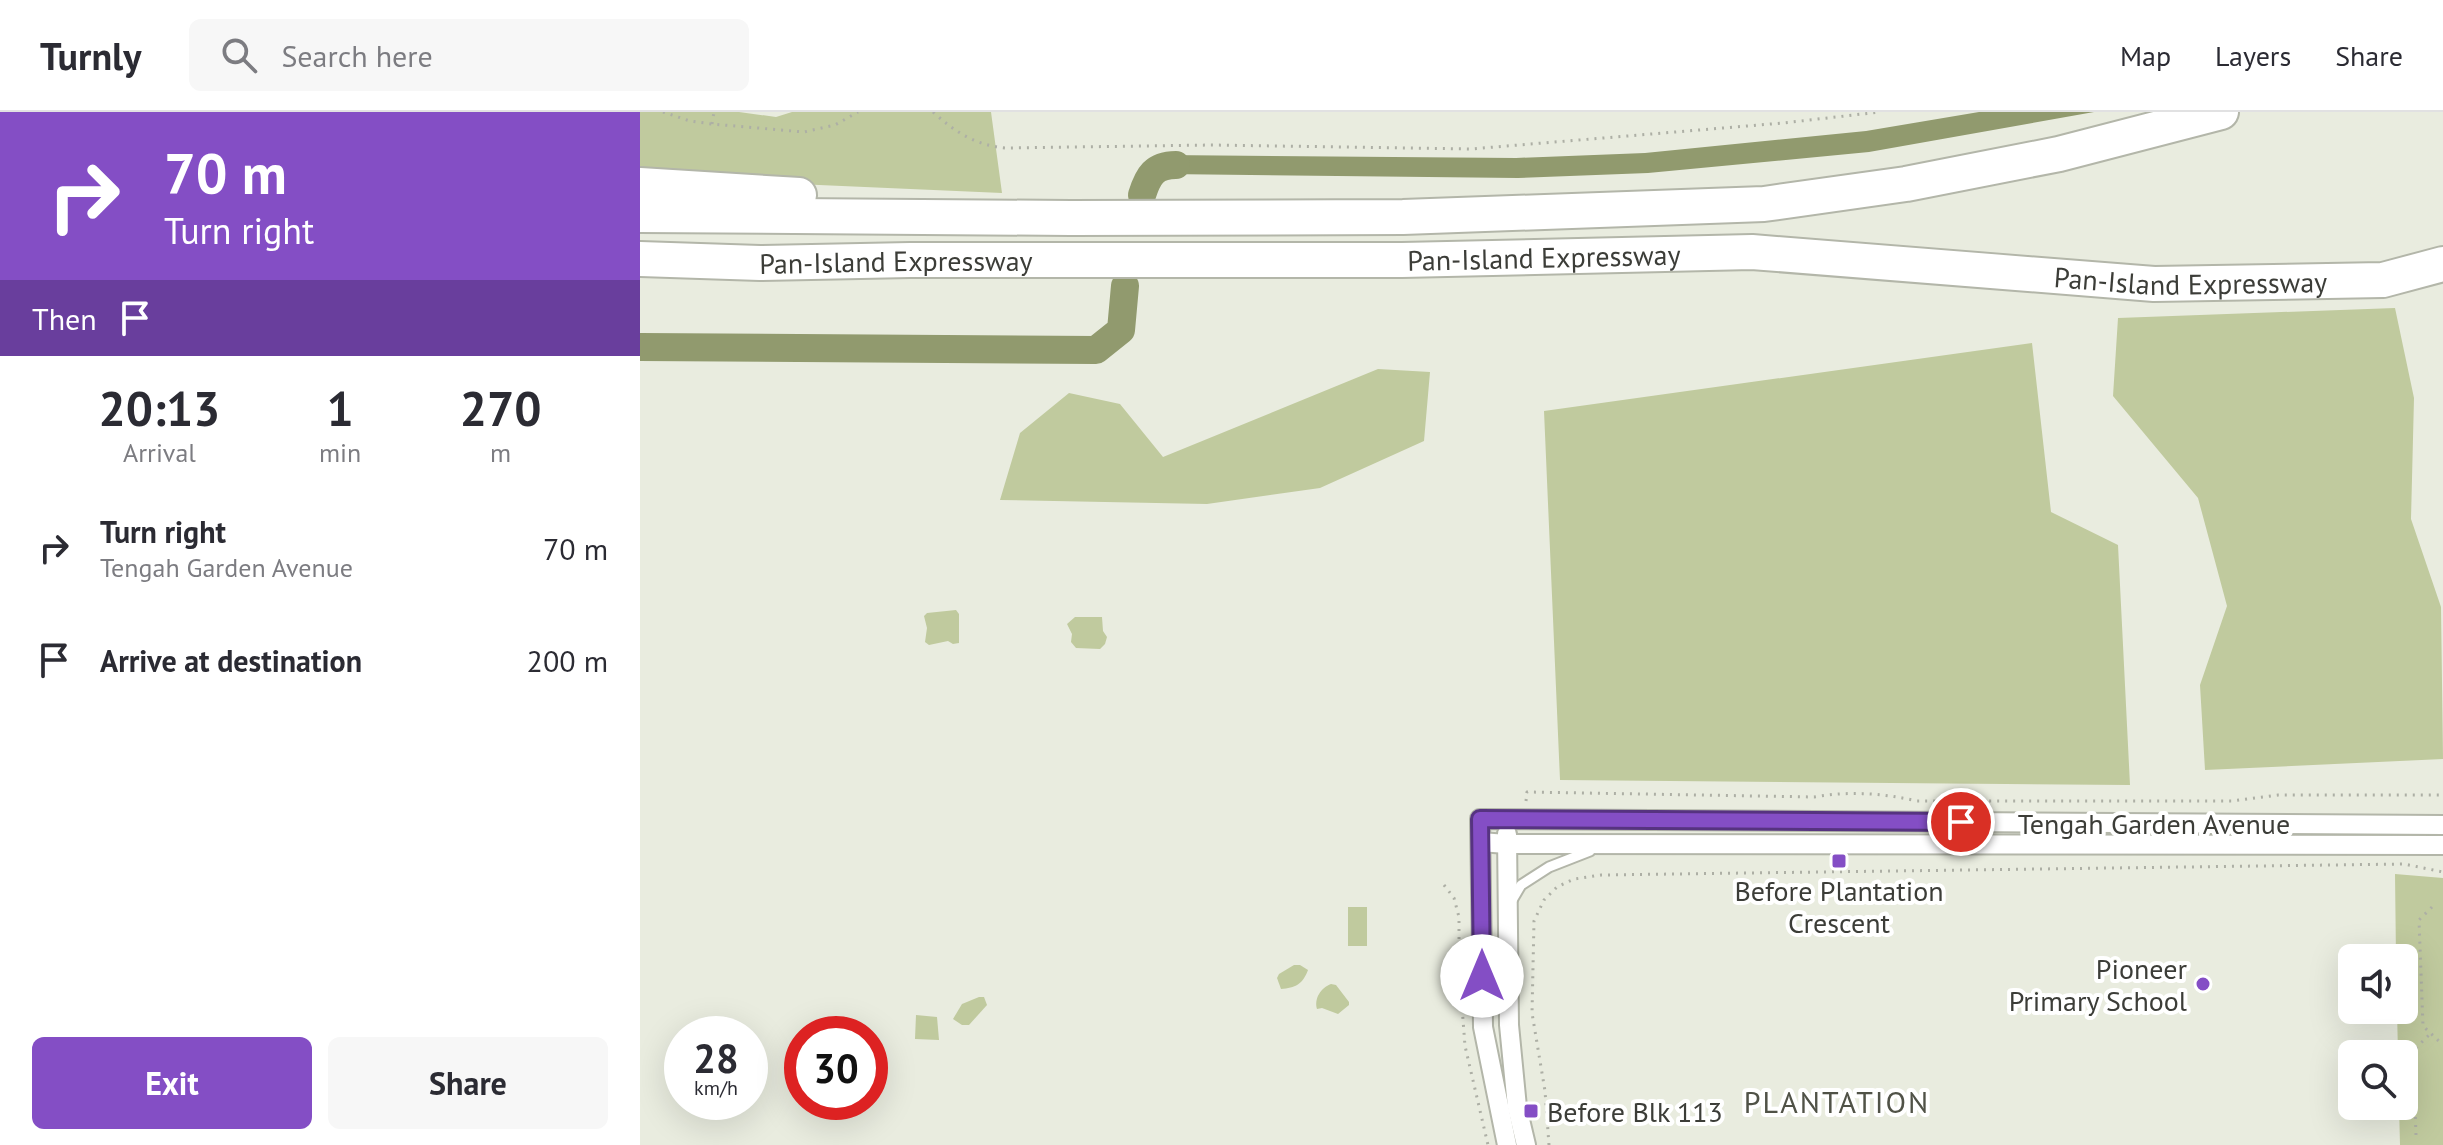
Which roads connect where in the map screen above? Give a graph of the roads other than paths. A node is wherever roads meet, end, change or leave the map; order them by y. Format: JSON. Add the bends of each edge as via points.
{"nodes":[{"id":1,"x":2221,"y":112,"type":"edge"},
{"id":2,"x":640,"y":185,"type":"edge"},
{"id":3,"x":640,"y":215,"type":"edge"},
{"id":4,"x":1071,"y":218,"type":"junction"},
{"id":5,"x":640,"y":259,"type":"edge"},
{"id":6,"x":760,"y":263,"type":"junction"},
{"id":7,"x":2443,"y":264,"type":"edge"},
{"id":8,"x":640,"y":282,"type":"edge"},
{"id":9,"x":1508,"y":819,"type":"junction"},
{"id":10,"x":2435,"y":825,"type":"edge"},
{"id":11,"x":1481,"y":842,"type":"junction"},
{"id":12,"x":1506,"y":844,"type":"junction"},
{"id":13,"x":1621,"y":844,"type":"junction"},
{"id":14,"x":2435,"y":845,"type":"edge"},
{"id":15,"x":1507,"y":908,"type":"junction"},
{"id":16,"x":1507,"y":1145,"type":"edge"},
{"id":17,"x":1526,"y":1145,"type":"edge"}],
"edges":[{"from":1,"to":4,"type":"highway","name":"Pan-Island Expressway","via":[[2029,160],[1764,204],[1403,217]]},
{"from":2,"to":4,"type":"highway"},
{"from":3,"to":4,"type":"highway","name":"Pan-Island Expressway"},
{"from":5,"to":6,"type":"highway","name":"Pan-Island Expressway"},
{"from":6,"to":7,"type":"highway","name":"Pan-Island Expressway","via":[[1402,260],[1752,252],[2154,284],[2383,280]]},
{"from":6,"to":8,"type":"highway","via":[[733,274]]},
{"from":9,"to":10,"type":"street","name":"Tengah Garden Avenue"},
{"from":9,"to":11,"type":"street","name":"Tengah Garden Avenue","via":[[1480,819]]},
{"from":9,"to":12,"type":"street"},
{"from":10,"to":14,"type":"street"},
{"from":11,"to":12,"type":"street","name":"Tengah Garden Avenue"},
{"from":11,"to":16,"type":"street","via":[[1483,1027]]},
{"from":12,"to":13,"type":"street","name":"Tengah Garden Avenue"},
{"from":12,"to":15,"type":"street"},
{"from":13,"to":14,"type":"street","name":"Tengah Garden Avenue"},
{"from":13,"to":15,"type":"lane","via":[[1549,867],[1521,885]]},
{"from":15,"to":17,"type":"street","via":[[1509,1025]]}]}
